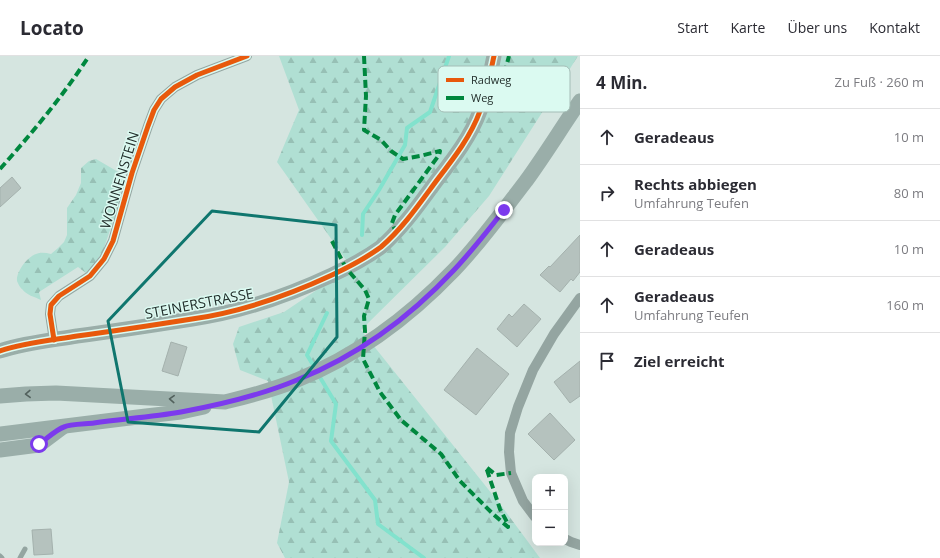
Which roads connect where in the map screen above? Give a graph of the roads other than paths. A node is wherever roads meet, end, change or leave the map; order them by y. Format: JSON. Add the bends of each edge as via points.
{"nodes":[{"id":1,"x":247,"y":56,"type":"edge"},
{"id":2,"x":494,"y":56,"type":"edge"},
{"id":3,"x":491,"y":66,"type":"edge"},
{"id":4,"x":580,"y":101,"type":"edge"},
{"id":5,"x":480,"y":112,"type":"edge"},
{"id":6,"x":580,"y":298,"type":"edge"},
{"id":7,"x":54,"y":340,"type":"junction"},
{"id":8,"x":0,"y":351,"type":"edge"},
{"id":9,"x":0,"y":396,"type":"edge"},
{"id":10,"x":225,"y":402,"type":"junction"},
{"id":11,"x":64,"y":426,"type":"junction"},
{"id":12,"x":0,"y":434,"type":"edge"},
{"id":13,"x":0,"y":450,"type":"edge"},
{"id":14,"x":532,"y":513,"type":"edge"},
{"id":15,"x":568,"y":540,"type":"edge"},
{"id":16,"x":580,"y":545,"type":"edge"},
{"id":17,"x":25,"y":549,"type":"dead end"},
{"id":18,"x":20,"y":558,"type":"edge"}],
"edges":[{"from":1,"to":7,"type":"street","name":"WONNENSTEIN","via":[[198,75],[175,87],[161,99],[148,126],[113,241],[104,259],[90,276],[58,296],[51,305]]},
{"from":2,"to":3,"type":"main road","name":"STEINERSTRASSE"},
{"from":4,"to":10,"type":"main road","via":[[480,240],[411,311],[358,349],[326,367],[296,381]]},
{"from":5,"to":7,"type":"main road","name":"STEINERSTRASSE","via":[[459,150],[415,210],[380,247],[346,268],[282,297],[243,309]]},
{"from":6,"to":14,"type":"street","via":[[554,334],[533,370],[510,433],[511,473],[523,501]]},
{"from":7,"to":8,"type":"main road","name":"STEINERSTRASSE"},
{"from":10,"to":9,"type":"main road","one_way":true,"via":[[56,393]]},
{"from":10,"to":11,"type":"main road","via":[[181,412]]},
{"from":11,"to":12,"type":"main road"},
{"from":11,"to":13,"type":"main road","via":[[39,444]]},
{"from":15,"to":16,"type":"street"},
{"from":17,"to":18,"type":"lane"}]}
